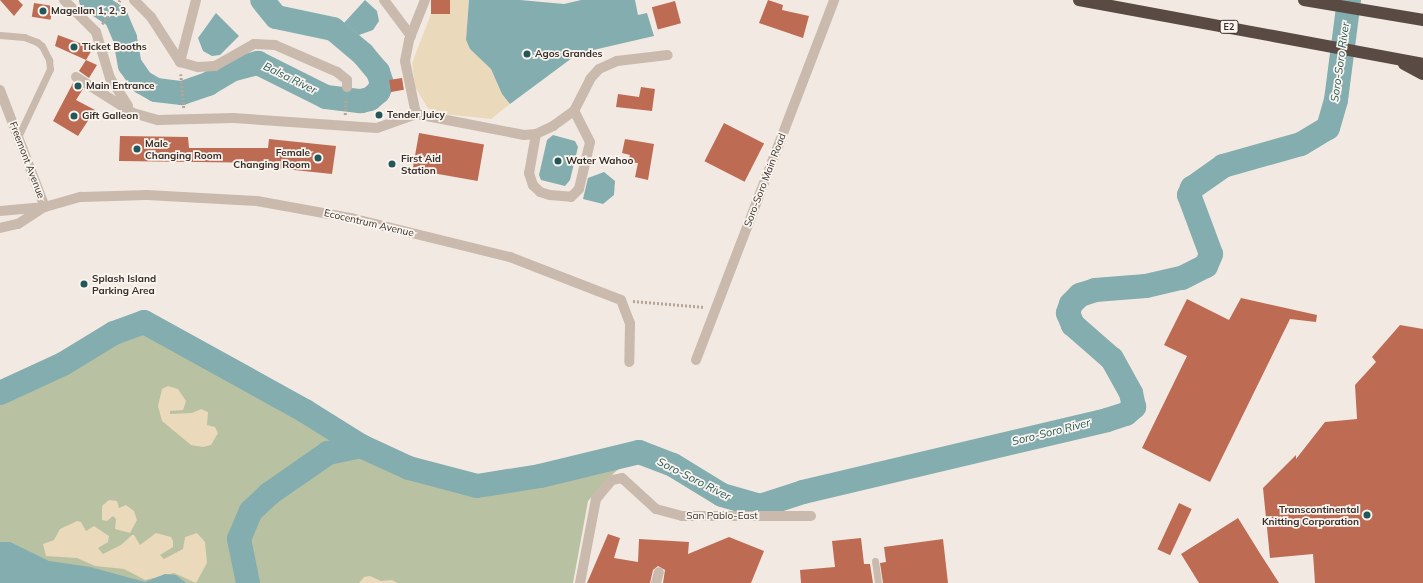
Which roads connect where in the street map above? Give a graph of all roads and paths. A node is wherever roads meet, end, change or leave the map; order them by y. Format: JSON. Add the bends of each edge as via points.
{"nodes":[{"id":1,"x":64,"y":0,"type":"edge"},
{"id":2,"x":120,"y":0,"type":"edge"},
{"id":3,"x":134,"y":0,"type":"edge"},
{"id":4,"x":196,"y":0,"type":"edge"},
{"id":5,"x":384,"y":0,"type":"edge"},
{"id":6,"x":425,"y":0,"type":"edge"},
{"id":7,"x":834,"y":0,"type":"edge"},
{"id":8,"x":1079,"y":0,"type":"edge"},
{"id":9,"x":1304,"y":0,"type":"edge"},
{"id":10,"x":1423,"y":20,"type":"edge"},
{"id":11,"x":96,"y":32,"type":"junction"},
{"id":12,"x":0,"y":35,"type":"edge"},
{"id":13,"x":411,"y":36,"type":"junction"},
{"id":14,"x":668,"y":55,"type":"dead end"},
{"id":15,"x":1393,"y":58,"type":"junction"},
{"id":16,"x":180,"y":62,"type":"junction"},
{"id":17,"x":1423,"y":64,"type":"edge"},
{"id":18,"x":1423,"y":74,"type":"edge"},
{"id":19,"x":76,"y":77,"type":"dead end"},
{"id":20,"x":347,"y":87,"type":"joint"},
{"id":21,"x":0,"y":90,"type":"edge"},
{"id":22,"x":574,"y":111,"type":"junction"},
{"id":23,"x":133,"y":113,"type":"junction"},
{"id":24,"x":416,"y":114,"type":"junction"},
{"id":25,"x":185,"y":118,"type":"junction"},
{"id":26,"x":344,"y":127,"type":"junction"},
{"id":27,"x":536,"y":134,"type":"junction"},
{"id":28,"x":18,"y":137,"type":"junction"},
{"id":29,"x":45,"y":207,"type":"junction"},
{"id":30,"x":0,"y":212,"type":"edge"},
{"id":31,"x":0,"y":228,"type":"edge"},
{"id":32,"x":621,"y":300,"type":"junction"},
{"id":33,"x":716,"y":308,"type":"junction"},
{"id":34,"x":696,"y":360,"type":"dead end"},
{"id":35,"x":629,"y":362,"type":"dead end"},
{"id":36,"x":811,"y":516,"type":"dead end"},
{"id":37,"x":875,"y":561,"type":"dead end"},
{"id":38,"x":659,"y":572,"type":"dead end"},
{"id":39,"x":580,"y":583,"type":"edge"},
{"id":40,"x":656,"y":583,"type":"edge"},
{"id":41,"x":878,"y":583,"type":"edge"}],
"edges":[{"from":1,"to":11,"type":"street"},
{"from":2,"to":11,"type":"path"},
{"from":3,"to":16,"type":"street","via":[[151,17]]},
{"from":4,"to":16,"type":"street"},
{"from":5,"to":13,"type":"street"},
{"from":6,"to":13,"type":"street"},
{"from":7,"to":33,"type":"street","name":"Soro-Soro Main Road"},
{"from":8,"to":15,"type":"highway","number":"E2"},
{"from":9,"to":10,"type":"highway"},
{"from":11,"to":23,"type":"street","via":[[110,78]]},
{"from":12,"to":28,"type":"lane","via":[[24,37],[37,42],[49,60],[50,69]]},
{"from":13,"to":24,"type":"street","via":[[405,61]]},
{"from":14,"to":22,"type":"street","via":[[617,61],[599,69],[590,79]]},
{"from":15,"to":17,"type":"highway","number":"E2"},
{"from":15,"to":18,"type":"highway"},
{"from":16,"to":20,"type":"street","via":[[198,67],[215,66],[254,44],[275,45],[337,72],[347,80]]},
{"from":16,"to":25,"type":"path"},
{"from":19,"to":23,"type":"street"},
{"from":20,"to":26,"type":"path"},
{"from":21,"to":28,"type":"street","name":"Freemont Avenue"},
{"from":22,"to":27,"type":"street"},
{"from":22,"to":27,"type":"street","via":[[590,142],[579,189],[571,197],[550,195],[533,185],[529,173]]},
{"from":23,"to":25,"type":"street","via":[[158,120]]},
{"from":24,"to":26,"type":"street","via":[[377,128]]},
{"from":24,"to":27,"type":"street","via":[[512,134]]},
{"from":25,"to":26,"type":"street","via":[[240,118]]},
{"from":28,"to":29,"type":"street","name":"Freemont Avenue"},
{"from":29,"to":30,"type":"street","name":"Ecocentrum Avenue"},
{"from":29,"to":31,"type":"street","name":"Ecocentrum Avenue","via":[[18,224]]},
{"from":29,"to":32,"type":"street","name":"Ecocentrum Avenue","via":[[81,198],[147,195],[257,201],[351,218],[510,258]]},
{"from":32,"to":33,"type":"path","via":[[681,303]]},
{"from":32,"to":35,"type":"street","via":[[630,323]]},
{"from":33,"to":34,"type":"street","name":"Soro-Soro Main Road"},
{"from":36,"to":39,"type":"street","name":"San Pablo-East","via":[[682,516],[656,509],[622,478],[612,480],[596,499]]},
{"from":37,"to":41,"type":"lane"},
{"from":38,"to":40,"type":"street"}]}
